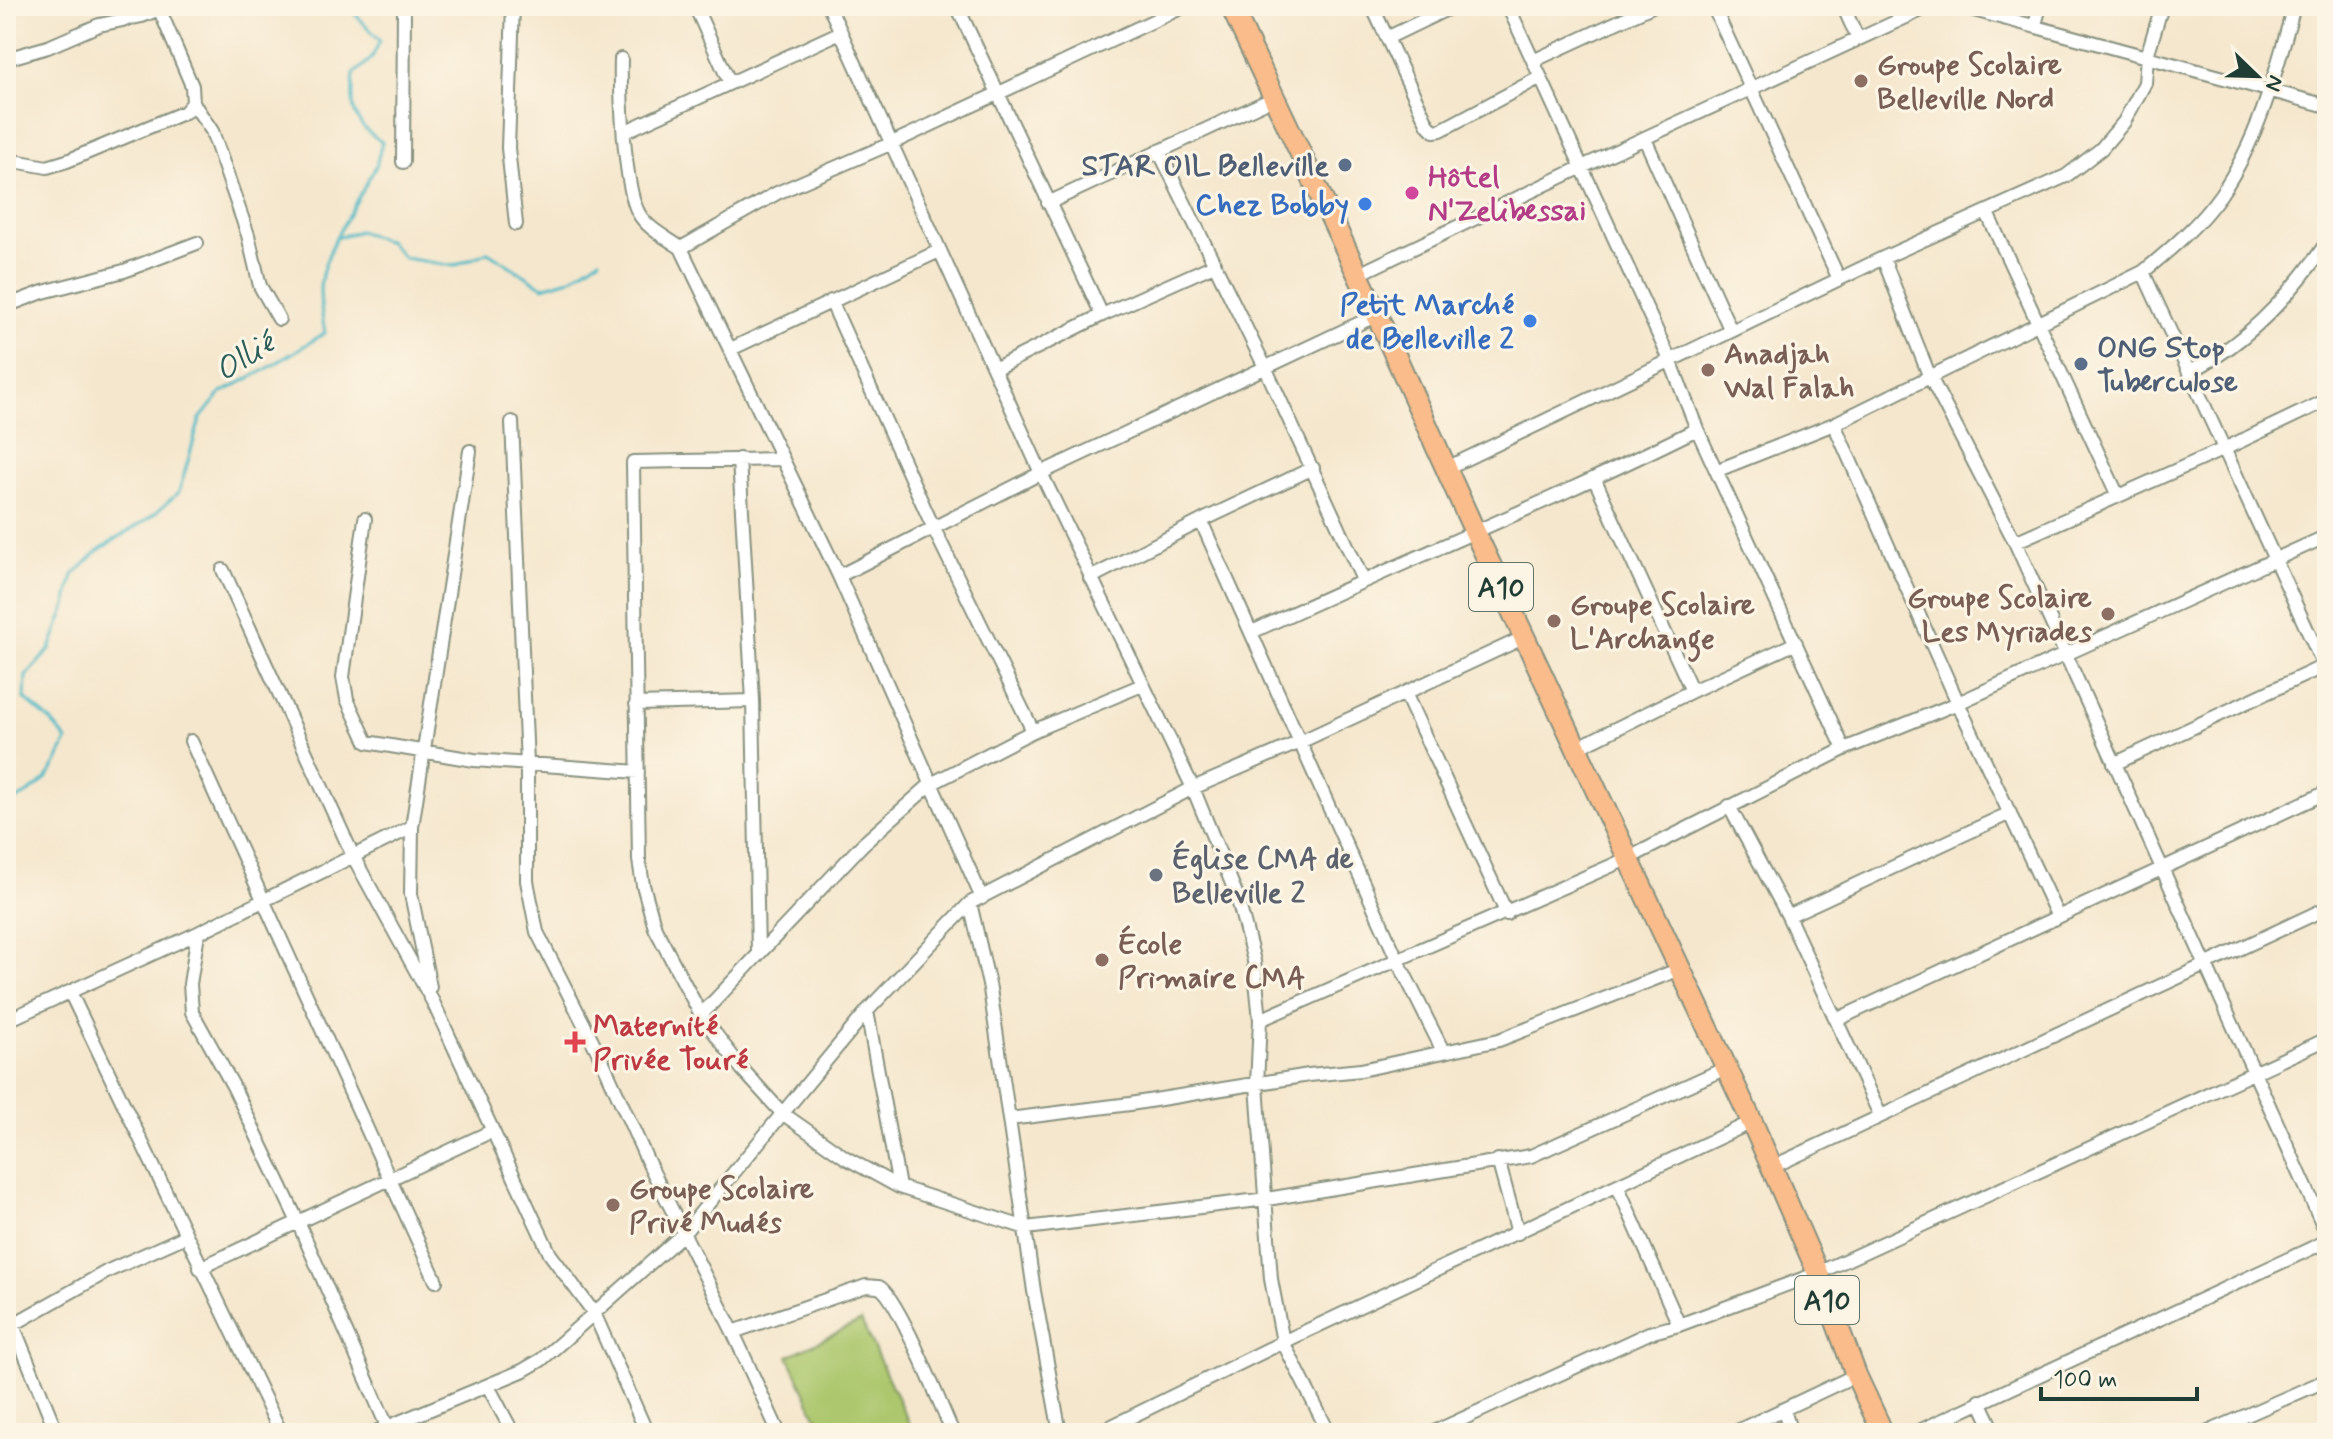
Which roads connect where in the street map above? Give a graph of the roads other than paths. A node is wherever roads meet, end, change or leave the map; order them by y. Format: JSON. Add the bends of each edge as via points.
{"nodes":[{"id":1,"x":404,"y":6,"type":"edge"},
{"id":2,"x":513,"y":6,"type":"edge"},
{"id":3,"x":695,"y":6,"type":"edge"},
{"id":4,"x":829,"y":6,"type":"edge"},
{"id":5,"x":957,"y":6,"type":"edge"},
{"id":6,"x":1185,"y":6,"type":"edge"},
{"id":7,"x":1231,"y":6,"type":"edge"},
{"id":8,"x":1372,"y":6,"type":"edge"},
{"id":9,"x":1453,"y":6,"type":"edge"},
{"id":10,"x":1508,"y":6,"type":"edge"},
{"id":11,"x":1652,"y":6,"type":"edge"},
{"id":12,"x":1713,"y":6,"type":"edge"},
{"id":13,"x":1843,"y":6,"type":"edge"},
{"id":14,"x":1930,"y":6,"type":"edge"},
{"id":15,"x":1959,"y":6,"type":"edge"},
{"id":16,"x":2040,"y":6,"type":"edge"},
{"id":17,"x":2162,"y":6,"type":"edge"},
{"id":18,"x":2294,"y":6,"type":"edge"},
{"id":19,"x":161,"y":7,"type":"edge"},
{"id":20,"x":2035,"y":25,"type":"junction"},
{"id":21,"x":841,"y":32,"type":"junction"},
{"id":22,"x":1387,"y":38,"type":"junction"},
{"id":23,"x":1858,"y":39,"type":"junction"},
{"id":24,"x":2147,"y":56,"type":"junction"},
{"id":25,"x":6,"y":59,"type":"edge"},
{"id":26,"x":621,"y":59,"type":"dead end"},
{"id":27,"x":1533,"y":61,"type":"junction"},
{"id":28,"x":1539,"y":78,"type":"junction"},
{"id":29,"x":729,"y":81,"type":"junction"},
{"id":30,"x":1752,"y":89,"type":"junction"},
{"id":31,"x":2271,"y":91,"type":"junction"},
{"id":32,"x":998,"y":94,"type":"junction"},
{"id":33,"x":1274,"y":98,"type":"junction"},
{"id":34,"x":193,"y":103,"type":"junction"},
{"id":35,"x":2327,"y":106,"type":"edge"},
{"id":36,"x":624,"y":132,"type":"junction"},
{"id":37,"x":1645,"y":139,"type":"junction"},
{"id":38,"x":890,"y":144,"type":"junction"},
{"id":39,"x":1159,"y":151,"type":"junction"},
{"id":40,"x":403,"y":162,"type":"dead end"},
{"id":41,"x":6,"y":164,"type":"edge"},
{"id":42,"x":1582,"y":167,"type":"junction"},
{"id":43,"x":1048,"y":203,"type":"junction"},
{"id":44,"x":1987,"y":213,"type":"junction"},
{"id":45,"x":516,"y":224,"type":"dead end"},
{"id":46,"x":2327,"y":242,"type":"edge"},
{"id":47,"x":197,"y":243,"type":"dead end"},
{"id":48,"x":681,"y":248,"type":"junction"},
{"id":49,"x":939,"y":251,"type":"junction"},
{"id":50,"x":1883,"y":258,"type":"junction"},
{"id":51,"x":1214,"y":265,"type":"junction"},
{"id":52,"x":2143,"y":272,"type":"junction"},
{"id":53,"x":1357,"y":275,"type":"junction"},
{"id":54,"x":1839,"y":279,"type":"junction"},
{"id":55,"x":831,"y":301,"type":"junction"},
{"id":56,"x":6,"y":306,"type":"edge"},
{"id":57,"x":1102,"y":315,"type":"junction"},
{"id":58,"x":1377,"y":315,"type":"junction"},
{"id":59,"x":279,"y":319,"type":"dead end"},
{"id":60,"x":2037,"y":322,"type":"junction"},
{"id":61,"x":1731,"y":331,"type":"junction"},
{"id":62,"x":731,"y":349,"type":"junction"},
{"id":63,"x":1670,"y":360,"type":"junction"},
{"id":64,"x":1265,"y":367,"type":"junction"},
{"id":65,"x":994,"y":369,"type":"junction"},
{"id":66,"x":2189,"y":372,"type":"junction"},
{"id":67,"x":1929,"y":375,"type":"junction"},
{"id":68,"x":2327,"y":400,"type":"edge"},
{"id":69,"x":512,"y":422,"type":"dead end"},
{"id":70,"x":1834,"y":424,"type":"junction"},
{"id":71,"x":1697,"y":429,"type":"junction"},
{"id":72,"x":2224,"y":449,"type":"junction"},
{"id":73,"x":470,"y":451,"type":"dead end"},
{"id":74,"x":739,"y":459,"type":"junction"},
{"id":75,"x":783,"y":459,"type":"junction"},
{"id":76,"x":1313,"y":468,"type":"junction"},
{"id":77,"x":1447,"y":468,"type":"junction"},
{"id":78,"x":1718,"y":470,"type":"junction"},
{"id":79,"x":1041,"y":473,"type":"junction"},
{"id":80,"x":1595,"y":480,"type":"junction"},
{"id":81,"x":2118,"y":496,"type":"junction"},
{"id":82,"x":365,"y":519,"type":"dead end"},
{"id":83,"x":1201,"y":521,"type":"junction"},
{"id":84,"x":934,"y":529,"type":"junction"},
{"id":85,"x":1474,"y":530,"type":"junction"},
{"id":86,"x":2327,"y":536,"type":"edge"},
{"id":87,"x":2015,"y":542,"type":"junction"},
{"id":88,"x":2275,"y":559,"type":"junction"},
{"id":89,"x":223,"y":570,"type":"dead end"},
{"id":90,"x":839,"y":576,"type":"junction"},
{"id":91,"x":1090,"y":578,"type":"junction"},
{"id":92,"x":1363,"y":580,"type":"junction"},
{"id":93,"x":1252,"y":632,"type":"junction"},
{"id":94,"x":1525,"y":637,"type":"junction"},
{"id":95,"x":1796,"y":643,"type":"junction"},
{"id":96,"x":2065,"y":655,"type":"junction"},
{"id":97,"x":2325,"y":670,"type":"edge"},
{"id":98,"x":1142,"y":685,"type":"junction"},
{"id":99,"x":1692,"y":691,"type":"junction"},
{"id":100,"x":1405,"y":693,"type":"junction"},
{"id":101,"x":753,"y":701,"type":"junction"},
{"id":102,"x":1958,"y":703,"type":"junction"},
{"id":103,"x":636,"y":704,"type":"junction"},
{"id":104,"x":1033,"y":731,"type":"junction"},
{"id":105,"x":191,"y":741,"type":"dead end"},
{"id":106,"x":1300,"y":742,"type":"junction"},
{"id":107,"x":1577,"y":748,"type":"junction"},
{"id":108,"x":1844,"y":749,"type":"junction"},
{"id":109,"x":425,"y":754,"type":"junction"},
{"id":110,"x":527,"y":764,"type":"junction"},
{"id":111,"x":2114,"y":764,"type":"junction"},
{"id":112,"x":638,"y":772,"type":"junction"},
{"id":113,"x":931,"y":784,"type":"junction"},
{"id":114,"x":1193,"y":788,"type":"junction"},
{"id":115,"x":2327,"y":792,"type":"edge"},
{"id":116,"x":1729,"y":806,"type":"junction"},
{"id":117,"x":2010,"y":813,"type":"junction"},
{"id":118,"x":412,"y":827,"type":"junction"},
{"id":119,"x":354,"y":858,"type":"junction"},
{"id":120,"x":1629,"y":858,"type":"junction"},
{"id":121,"x":2162,"y":868,"type":"junction"},
{"id":122,"x":264,"y":900,"type":"junction"},
{"id":123,"x":976,"y":901,"type":"junction"},
{"id":124,"x":2327,"y":908,"type":"edge"},
{"id":125,"x":1507,"y":914,"type":"junction"},
{"id":126,"x":1788,"y":916,"type":"junction"},
{"id":127,"x":2058,"y":917,"type":"junction"},
{"id":128,"x":198,"y":933,"type":"junction"},
{"id":129,"x":758,"y":953,"type":"junction"},
{"id":130,"x":1398,"y":961,"type":"junction"},
{"id":131,"x":2206,"y":964,"type":"junction"},
{"id":132,"x":1680,"y":969,"type":"junction"},
{"id":133,"x":70,"y":992,"type":"junction"},
{"id":134,"x":433,"y":1002,"type":"junction"},
{"id":135,"x":867,"y":1011,"type":"junction"},
{"id":136,"x":701,"y":1015,"type":"junction"},
{"id":137,"x":1260,"y":1020,"type":"junction"},
{"id":138,"x":1836,"y":1020,"type":"junction"},
{"id":139,"x":6,"y":1021,"type":"edge"},
{"id":140,"x":2327,"y":1039,"type":"edge"},
{"id":141,"x":1443,"y":1051,"type":"junction"},
{"id":142,"x":1726,"y":1068,"type":"junction"},
{"id":143,"x":2253,"y":1074,"type":"junction"},
{"id":144,"x":1257,"y":1085,"type":"junction"},
{"id":145,"x":782,"y":1113,"type":"junction"},
{"id":146,"x":1880,"y":1115,"type":"junction"},
{"id":147,"x":1009,"y":1119,"type":"junction"},
{"id":148,"x":1752,"y":1122,"type":"junction"},
{"id":149,"x":492,"y":1131,"type":"junction"},
{"id":150,"x":1498,"y":1160,"type":"junction"},
{"id":151,"x":1772,"y":1167,"type":"junction"},
{"id":152,"x":389,"y":1180,"type":"junction"},
{"id":153,"x":899,"y":1187,"type":"junction"},
{"id":154,"x":1618,"y":1187,"type":"junction"},
{"id":155,"x":1267,"y":1199,"type":"junction"},
{"id":156,"x":298,"y":1222,"type":"junction"},
{"id":157,"x":1026,"y":1228,"type":"junction"},
{"id":158,"x":684,"y":1233,"type":"junction"},
{"id":159,"x":1518,"y":1233,"type":"junction"},
{"id":160,"x":2327,"y":1234,"type":"edge"},
{"id":161,"x":186,"y":1236,"type":"junction"},
{"id":162,"x":2327,"y":1241,"type":"edge"},
{"id":163,"x":200,"y":1268,"type":"junction"},
{"id":164,"x":1818,"y":1273,"type":"junction"},
{"id":165,"x":436,"y":1281,"type":"dead end"},
{"id":166,"x":6,"y":1308,"type":"edge"},
{"id":167,"x":594,"y":1313,"type":"junction"},
{"id":168,"x":14,"y":1324,"type":"junction"},
{"id":169,"x":1679,"y":1325,"type":"junction"},
{"id":170,"x":733,"y":1332,"type":"junction"},
{"id":171,"x":1283,"y":1342,"type":"junction"},
{"id":172,"x":1856,"y":1375,"type":"junction"},
{"id":173,"x":2327,"y":1380,"type":"edge"},
{"id":174,"x":488,"y":1386,"type":"junction"},
{"id":175,"x":1980,"y":1401,"type":"junction"},
{"id":176,"x":1784,"y":1410,"type":"junction"},
{"id":177,"x":2236,"y":1420,"type":"junction"},
{"id":178,"x":389,"y":1430,"type":"edge"},
{"id":179,"x":57,"y":1433,"type":"edge"},
{"id":180,"x":281,"y":1433,"type":"edge"},
{"id":181,"x":373,"y":1433,"type":"edge"},
{"id":182,"x":513,"y":1433,"type":"edge"},
{"id":183,"x":647,"y":1433,"type":"edge"},
{"id":184,"x":779,"y":1433,"type":"edge"},
{"id":185,"x":953,"y":1433,"type":"edge"},
{"id":186,"x":1060,"y":1433,"type":"edge"},
{"id":187,"x":1098,"y":1433,"type":"edge"},
{"id":188,"x":1329,"y":1433,"type":"edge"},
{"id":189,"x":1432,"y":1433,"type":"edge"},
{"id":190,"x":1733,"y":1433,"type":"edge"},
{"id":191,"x":1791,"y":1433,"type":"edge"},
{"id":192,"x":1883,"y":1433,"type":"edge"},
{"id":193,"x":1915,"y":1433,"type":"edge"},
{"id":194,"x":1995,"y":1433,"type":"edge"},
{"id":195,"x":2206,"y":1433,"type":"edge"},
{"id":196,"x":2242,"y":1433,"type":"edge"}],
"edges":[{"from":1,"to":40,"type":"street"},
{"from":2,"to":45,"type":"street","via":[[508,148]]},
{"from":3,"to":29,"type":"street"},
{"from":4,"to":21,"type":"street"},
{"from":5,"to":32,"type":"street"},
{"from":6,"to":32,"type":"street"},
{"from":7,"to":33,"type":"main road","number":"A10"},
{"from":8,"to":22,"type":"street"},
{"from":9,"to":22,"type":"street"},
{"from":10,"to":27,"type":"street"},
{"from":11,"to":27,"type":"street"},
{"from":12,"to":30,"type":"street"},
{"from":13,"to":23,"type":"street"},
{"from":14,"to":23,"type":"street"},
{"from":15,"to":20,"type":"street"},
{"from":16,"to":20,"type":"street"},
{"from":17,"to":24,"type":"street"},
{"from":18,"to":31,"type":"street"},
{"from":19,"to":25,"type":"street"},
{"from":19,"to":34,"type":"street","via":[[192,86]]},
{"from":20,"to":24,"type":"street"},
{"from":21,"to":29,"type":"street"},
{"from":21,"to":38,"type":"street"},
{"from":22,"to":28,"type":"street","via":[[1434,131]]},
{"from":23,"to":30,"type":"street"},
{"from":24,"to":31,"type":"street"},
{"from":24,"to":44,"type":"street","via":[[2145,83],[2124,122],[2101,149],[2066,176]]},
{"from":26,"to":36,"type":"street"},
{"from":27,"to":28,"type":"street"},
{"from":28,"to":42,"type":"street"},
{"from":29,"to":36,"type":"street"},
{"from":30,"to":37,"type":"street"},
{"from":30,"to":54,"type":"street"},
{"from":31,"to":35,"type":"street"},
{"from":31,"to":52,"type":"street","via":[[2220,194],[2182,240]]},
{"from":32,"to":38,"type":"street"},
{"from":32,"to":43,"type":"street"},
{"from":33,"to":39,"type":"street"},
{"from":33,"to":53,"type":"main road","number":"A10"},
{"from":34,"to":41,"type":"street","via":[[185,112],[67,161],[47,167]]},
{"from":34,"to":59,"type":"street","via":[[212,131],[260,286]]},
{"from":36,"to":48,"type":"street","via":[[638,213]]},
{"from":37,"to":42,"type":"street"},
{"from":37,"to":61,"type":"street"},
{"from":38,"to":48,"type":"street","via":[[777,193]]},
{"from":38,"to":49,"type":"street"},
{"from":39,"to":43,"type":"street"},
{"from":39,"to":51,"type":"street"},
{"from":42,"to":53,"type":"street"},
{"from":42,"to":63,"type":"street"},
{"from":43,"to":57,"type":"street"},
{"from":44,"to":50,"type":"street"},
{"from":44,"to":60,"type":"street"},
{"from":46,"to":66,"type":"street","via":[[2256,326],[2220,357]]},
{"from":47,"to":56,"type":"street"},
{"from":48,"to":62,"type":"street"},
{"from":49,"to":55,"type":"street"},
{"from":49,"to":65,"type":"street"},
{"from":50,"to":54,"type":"street"},
{"from":50,"to":67,"type":"street"},
{"from":51,"to":57,"type":"street"},
{"from":51,"to":64,"type":"street"},
{"from":52,"to":60,"type":"street"},
{"from":52,"to":66,"type":"street"},
{"from":53,"to":58,"type":"main road","number":"A10"},
{"from":54,"to":61,"type":"street"},
{"from":55,"to":62,"type":"street"},
{"from":55,"to":84,"type":"street"},
{"from":57,"to":65,"type":"street"},
{"from":58,"to":64,"type":"street"},
{"from":58,"to":77,"type":"main road","number":"A10"},
{"from":60,"to":67,"type":"street"},
{"from":60,"to":81,"type":"street"},
{"from":61,"to":63,"type":"street"},
{"from":62,"to":75,"type":"street"},
{"from":63,"to":71,"type":"street"},
{"from":63,"to":77,"type":"street"},
{"from":64,"to":76,"type":"street"},
{"from":64,"to":79,"type":"street"},
{"from":65,"to":79,"type":"street"},
{"from":66,"to":72,"type":"street"},
{"from":67,"to":70,"type":"street"},
{"from":67,"to":87,"type":"street"},
{"from":68,"to":72,"type":"street"},
{"from":69,"to":110,"type":"street"},
{"from":70,"to":78,"type":"street"},
{"from":70,"to":102,"type":"street"},
{"from":71,"to":78,"type":"street"},
{"from":71,"to":80,"type":"street"},
{"from":72,"to":81,"type":"street"},
{"from":72,"to":88,"type":"street"},
{"from":73,"to":109,"type":"street"},
{"from":74,"to":75,"type":"street"},
{"from":74,"to":101,"type":"street"},
{"from":74,"to":103,"type":"street","via":[[633,462]]},
{"from":75,"to":90,"type":"street"},
{"from":76,"to":83,"type":"street"},
{"from":76,"to":92,"type":"street"},
{"from":77,"to":85,"type":"main road","number":"A10"},
{"from":78,"to":95,"type":"street"},
{"from":79,"to":84,"type":"street"},
{"from":79,"to":91,"type":"street"},
{"from":80,"to":85,"type":"street"},
{"from":80,"to":99,"type":"street"},
{"from":81,"to":87,"type":"street"},
{"from":82,"to":109,"type":"street","via":[[343,677],[347,699],[367,742]]},
{"from":83,"to":91,"type":"street"},
{"from":83,"to":93,"type":"street"},
{"from":84,"to":90,"type":"street"},
{"from":84,"to":104,"type":"street"},
{"from":85,"to":92,"type":"street"},
{"from":85,"to":94,"type":"main road","number":"A10"},
{"from":86,"to":88,"type":"street"},
{"from":87,"to":96,"type":"street"},
{"from":88,"to":96,"type":"street"},
{"from":88,"to":97,"type":"street"},
{"from":89,"to":119,"type":"street"},
{"from":90,"to":113,"type":"street"},
{"from":91,"to":98,"type":"street"},
{"from":92,"to":93,"type":"street"},
{"from":93,"to":106,"type":"street"},
{"from":94,"to":100,"type":"street"},
{"from":94,"to":107,"type":"main road","number":"A10"},
{"from":95,"to":99,"type":"street"},
{"from":95,"to":108,"type":"street"},
{"from":96,"to":102,"type":"street"},
{"from":96,"to":111,"type":"street"},
{"from":97,"to":111,"type":"street"},
{"from":98,"to":104,"type":"street"},
{"from":98,"to":114,"type":"street"},
{"from":99,"to":107,"type":"street"},
{"from":100,"to":106,"type":"street"},
{"from":100,"to":125,"type":"street"},
{"from":101,"to":103,"type":"street"},
{"from":101,"to":129,"type":"street"},
{"from":102,"to":108,"type":"street"},
{"from":102,"to":117,"type":"street"},
{"from":103,"to":112,"type":"street"},
{"from":104,"to":113,"type":"street"},
{"from":105,"to":122,"type":"street"},
{"from":106,"to":114,"type":"street"},
{"from":106,"to":130,"type":"street"},
{"from":107,"to":120,"type":"main road","number":"A10"},
{"from":108,"to":116,"type":"street"},
{"from":109,"to":110,"type":"street"},
{"from":109,"to":118,"type":"street"},
{"from":110,"to":112,"type":"street"},
{"from":110,"to":158,"type":"street","via":[[527,881],[537,932]]},
{"from":111,"to":121,"type":"street"},
{"from":112,"to":136,"type":"street","via":[[643,885],[655,928]]},
{"from":113,"to":123,"type":"street"},
{"from":113,"to":129,"type":"street","via":[[862,845]]},
{"from":114,"to":123,"type":"street"},
{"from":114,"to":137,"type":"street","via":[[1237,896],[1254,961]]},
{"from":115,"to":121,"type":"street"},
{"from":116,"to":120,"type":"street"},
{"from":116,"to":126,"type":"street"},
{"from":117,"to":126,"type":"street"},
{"from":117,"to":127,"type":"street"},
{"from":118,"to":119,"type":"street"},
{"from":118,"to":134,"type":"street","via":[[411,894]]},
{"from":119,"to":122,"type":"street"},
{"from":119,"to":134,"type":"street"},
{"from":120,"to":125,"type":"street"},
{"from":120,"to":132,"type":"main road","number":"A10"},
{"from":121,"to":127,"type":"street"},
{"from":121,"to":131,"type":"street"},
{"from":122,"to":128,"type":"street"},
{"from":122,"to":152,"type":"street"},
{"from":123,"to":135,"type":"street"},
{"from":123,"to":147,"type":"street"},
{"from":124,"to":131,"type":"street"},
{"from":125,"to":130,"type":"street"},
{"from":126,"to":138,"type":"street"},
{"from":127,"to":138,"type":"street"},
{"from":128,"to":133,"type":"street"},
{"from":128,"to":156,"type":"street","via":[[190,984],[192,1012]]},
{"from":129,"to":136,"type":"street"},
{"from":130,"to":137,"type":"street"},
{"from":130,"to":141,"type":"street"},
{"from":131,"to":143,"type":"street"},
{"from":131,"to":146,"type":"street"},
{"from":132,"to":141,"type":"street","via":[[1499,1040]]},
{"from":132,"to":142,"type":"main road","number":"A10"},
{"from":133,"to":139,"type":"street"},
{"from":133,"to":161,"type":"street"},
{"from":134,"to":149,"type":"street"},
{"from":135,"to":145,"type":"street"},
{"from":135,"to":153,"type":"street"},
{"from":136,"to":145,"type":"street"},
{"from":137,"to":144,"type":"street"},
{"from":138,"to":146,"type":"street"},
{"from":140,"to":143,"type":"street"},
{"from":141,"to":144,"type":"street"},
{"from":142,"to":148,"type":"main road","number":"A10"},
{"from":142,"to":150,"type":"street","via":[[1531,1156]]},
{"from":143,"to":160,"type":"street"},
{"from":143,"to":164,"type":"street"},
{"from":144,"to":147,"type":"street"},
{"from":144,"to":155,"type":"street"},
{"from":145,"to":153,"type":"street"},
{"from":145,"to":158,"type":"street"},
{"from":146,"to":151,"type":"street"},
{"from":147,"to":157,"type":"street"},
{"from":148,"to":151,"type":"main road","number":"A10"},
{"from":148,"to":154,"type":"street"},
{"from":149,"to":152,"type":"street"},
{"from":149,"to":167,"type":"street","via":[[550,1254]]},
{"from":150,"to":155,"type":"street"},
{"from":150,"to":159,"type":"street"},
{"from":151,"to":164,"type":"main road","number":"A10"},
{"from":152,"to":156,"type":"street"},
{"from":152,"to":165,"type":"street"},
{"from":153,"to":157,"type":"street"},
{"from":154,"to":159,"type":"street"},
{"from":154,"to":169,"type":"street"},
{"from":155,"to":157,"type":"street"},
{"from":155,"to":171,"type":"street","via":[[1271,1279]]},
{"from":156,"to":163,"type":"street"},
{"from":156,"to":178,"type":"street"},
{"from":157,"to":186,"type":"street"},
{"from":158,"to":167,"type":"street"},
{"from":158,"to":170,"type":"street"},
{"from":159,"to":171,"type":"street"},
{"from":161,"to":163,"type":"street"},
{"from":161,"to":168,"type":"street","via":[[108,1271]]},
{"from":162,"to":175,"type":"street"},
{"from":163,"to":180,"type":"street"},
{"from":164,"to":169,"type":"street"},
{"from":164,"to":172,"type":"main road","number":"A10"},
{"from":166,"to":168,"type":"street"},
{"from":167,"to":174,"type":"street","via":[[541,1360]]},
{"from":167,"to":183,"type":"street"},
{"from":168,"to":179,"type":"street"},
{"from":169,"to":189,"type":"street","via":[[1637,1338]]},
{"from":170,"to":184,"type":"street"},
{"from":170,"to":185,"type":"street","via":[[866,1286],[878,1287],[906,1328]]},
{"from":171,"to":187,"type":"street"},
{"from":171,"to":188,"type":"street"},
{"from":172,"to":176,"type":"street"},
{"from":172,"to":192,"type":"main road","number":"A10"},
{"from":173,"to":177,"type":"street"},
{"from":174,"to":178,"type":"street"},
{"from":174,"to":182,"type":"street"},
{"from":175,"to":193,"type":"street"},
{"from":175,"to":194,"type":"street"},
{"from":176,"to":190,"type":"street"},
{"from":176,"to":191,"type":"street"},
{"from":177,"to":195,"type":"street"},
{"from":177,"to":196,"type":"street"},
{"from":178,"to":181,"type":"street"}]}
